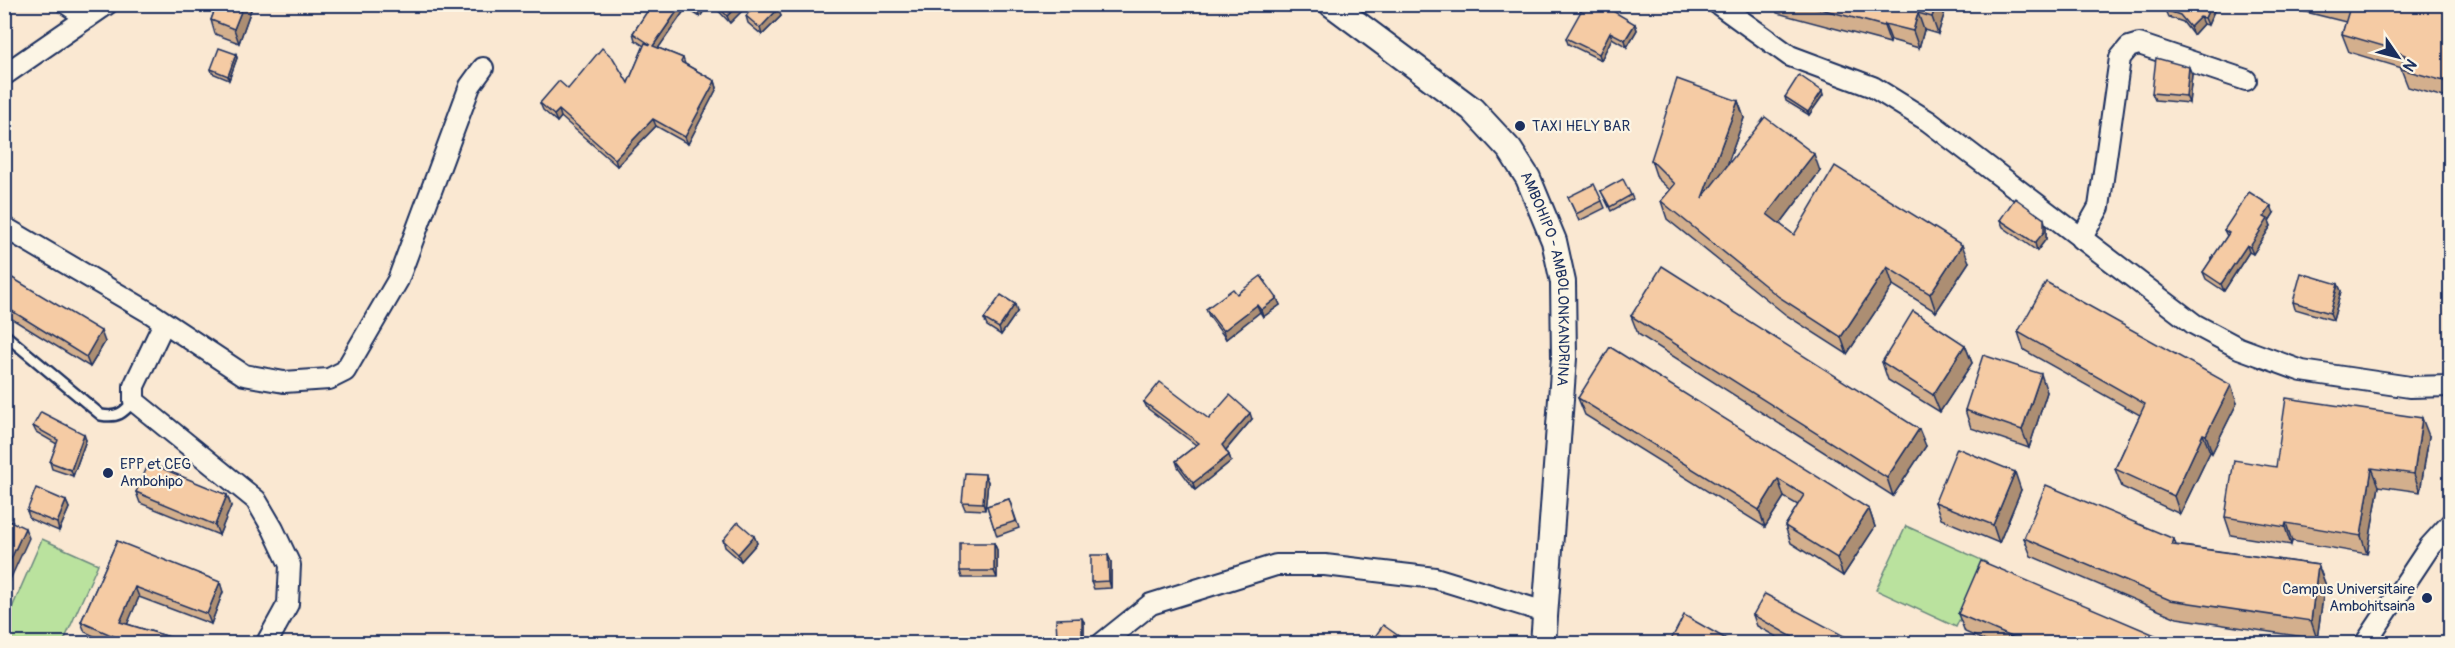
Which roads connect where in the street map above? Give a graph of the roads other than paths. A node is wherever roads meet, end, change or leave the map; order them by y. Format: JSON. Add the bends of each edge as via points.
{"nodes":[{"id":1,"x":67,"y":4,"type":"edge"},
{"id":2,"x":107,"y":4,"type":"edge"},
{"id":3,"x":1331,"y":4,"type":"edge"},
{"id":4,"x":1718,"y":4,"type":"edge"},
{"id":5,"x":87,"y":18,"type":"junction"},
{"id":6,"x":483,"y":68,"type":"dead end"},
{"id":7,"x":4,"y":75,"type":"edge"},
{"id":8,"x":2246,"y":80,"type":"dead end"},
{"id":9,"x":4,"y":227,"type":"edge"},
{"id":10,"x":2081,"y":239,"type":"junction"},
{"id":11,"x":164,"y":323,"type":"junction"},
{"id":12,"x":4,"y":334,"type":"edge"},
{"id":13,"x":2451,"y":386,"type":"edge"},
{"id":14,"x":134,"y":401,"type":"junction"},
{"id":15,"x":2451,"y":524,"type":"edge"},
{"id":16,"x":1545,"y":612,"type":"junction"},
{"id":17,"x":266,"y":644,"type":"edge"},
{"id":18,"x":1101,"y":644,"type":"edge"},
{"id":19,"x":1543,"y":644,"type":"edge"},
{"id":20,"x":2365,"y":644,"type":"edge"}],
"edges":[{"from":1,"to":5,"type":"street"},
{"from":2,"to":5,"type":"street"},
{"from":3,"to":16,"type":"street","name":"AMBOHIPO - AMBOLONKANDRINA","via":[[1472,109],[1495,133],[1528,178],[1554,241],[1563,282],[1564,358]]},
{"from":4,"to":10,"type":"street","via":[[1790,56],[1873,87],[1928,121]]},
{"from":5,"to":7,"type":"street"},
{"from":6,"to":11,"type":"street","via":[[470,86],[398,280],[345,371],[329,379],[284,382],[244,375]]},
{"from":8,"to":10,"type":"street","via":[[2139,44],[2129,47],[2120,58],[2099,207]]},
{"from":9,"to":11,"type":"street"},
{"from":10,"to":13,"type":"street","via":[[2194,324],[2239,348],[2302,370],[2410,387]]},
{"from":11,"to":14,"type":"street","via":[[134,386]]},
{"from":12,"to":14,"type":"lane","via":[[101,415],[122,414]]},
{"from":14,"to":17,"type":"street","via":[[256,500],[273,529],[290,565],[289,594],[288,604]]},
{"from":15,"to":20,"type":"street","via":[[2430,546]]},
{"from":16,"to":18,"type":"street","via":[[1435,578],[1326,566],[1276,565],[1151,604]]},
{"from":16,"to":19,"type":"street","name":"AMBOHIPO - AMBOLONKANDRINA"}]}
